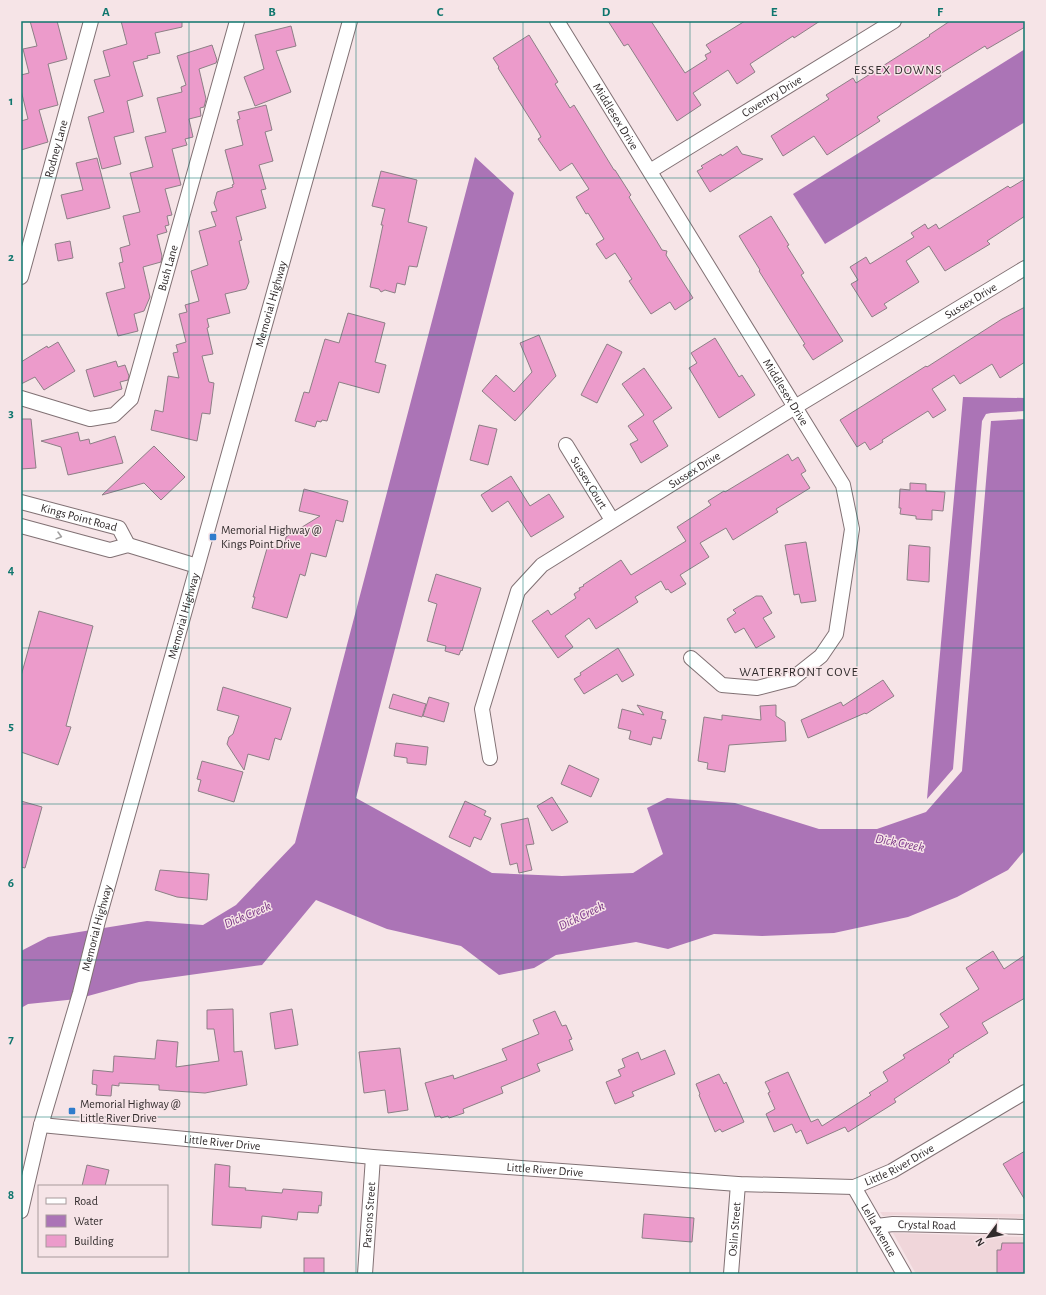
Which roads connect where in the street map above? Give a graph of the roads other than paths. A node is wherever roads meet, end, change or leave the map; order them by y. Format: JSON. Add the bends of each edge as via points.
{"nodes":[{"id":1,"x":91,"y":21,"type":"edge"},
{"id":2,"x":237,"y":21,"type":"edge"},
{"id":3,"x":350,"y":21,"type":"edge"},
{"id":4,"x":557,"y":21,"type":"edge"},
{"id":5,"x":894,"y":21,"type":"edge"},
{"id":6,"x":650,"y":171,"type":"junction"},
{"id":7,"x":1025,"y":268,"type":"edge"},
{"id":8,"x":21,"y":277,"type":"edge"},
{"id":9,"x":21,"y":398,"type":"edge"},
{"id":10,"x":795,"y":407,"type":"junction"},
{"id":11,"x":566,"y":445,"type":"dead end"},
{"id":12,"x":21,"y":502,"type":"edge"},
{"id":13,"x":612,"y":520,"type":"junction"},
{"id":14,"x":21,"y":526,"type":"edge"},
{"id":15,"x":128,"y":545,"type":"junction"},
{"id":16,"x":197,"y":566,"type":"junction"},
{"id":17,"x":691,"y":658,"type":"dead end"},
{"id":18,"x":490,"y":758,"type":"dead end"},
{"id":19,"x":1025,"y":1092,"type":"edge"},
{"id":20,"x":41,"y":1125,"type":"junction"},
{"id":21,"x":374,"y":1157,"type":"junction"},
{"id":22,"x":738,"y":1184,"type":"junction"},
{"id":23,"x":854,"y":1187,"type":"junction"},
{"id":24,"x":21,"y":1211,"type":"edge"},
{"id":25,"x":877,"y":1226,"type":"junction"},
{"id":26,"x":1025,"y":1227,"type":"edge"},
{"id":27,"x":364,"y":1274,"type":"edge"},
{"id":28,"x":731,"y":1274,"type":"edge"},
{"id":29,"x":904,"y":1274,"type":"edge"}],
"edges":[{"from":1,"to":8,"type":"street","name":"Rodney Lane"},
{"from":2,"to":9,"type":"street","name":"Bush Lane","via":[[131,399],[114,414],[90,419]]},
{"from":3,"to":16,"type":"street","name":"Memorial Highway"},
{"from":4,"to":6,"type":"street","name":"Middlesex Drive"},
{"from":5,"to":6,"type":"street","name":"Coventry Drive"},
{"from":6,"to":10,"type":"street","name":"Middlesex Drive"},
{"from":7,"to":10,"type":"street","name":"Sussex Drive"},
{"from":10,"to":13,"type":"street","name":"Sussex Drive"},
{"from":10,"to":17,"type":"street","name":"Middlesex Drive","via":[[843,485],[852,529],[836,634],[821,656],[792,678],[757,688],[722,685]]},
{"from":11,"to":13,"type":"street","name":"Sussex Court"},
{"from":12,"to":15,"type":"street","name":"Kings Point Road","via":[[119,528]]},
{"from":13,"to":18,"type":"street","name":"Sussex Drive","via":[[542,565],[518,591],[482,710]]},
{"from":14,"to":15,"type":"street","name":"Kings Point Road","one_way":true,"via":[[110,550]]},
{"from":15,"to":16,"type":"street","name":"Kings Point Road"},
{"from":16,"to":20,"type":"street","name":"Memorial Highway","via":[[80,993]]},
{"from":19,"to":23,"type":"street","name":"Little River Drive","via":[[892,1171]]},
{"from":20,"to":21,"type":"street","name":"Little River Drive"},
{"from":20,"to":24,"type":"street","name":"Memorial Highway"},
{"from":21,"to":22,"type":"street","name":"Little River Drive"},
{"from":21,"to":27,"type":"street","name":"Parsons Street"},
{"from":22,"to":23,"type":"street","name":"Little River Drive"},
{"from":22,"to":28,"type":"street","name":"Oslin Street"},
{"from":23,"to":25,"type":"street","name":"Lella Avenue"},
{"from":25,"to":26,"type":"street","name":"Crystal Road","via":[[893,1224]]},
{"from":25,"to":29,"type":"street","name":"Lella Avenue"}]}
